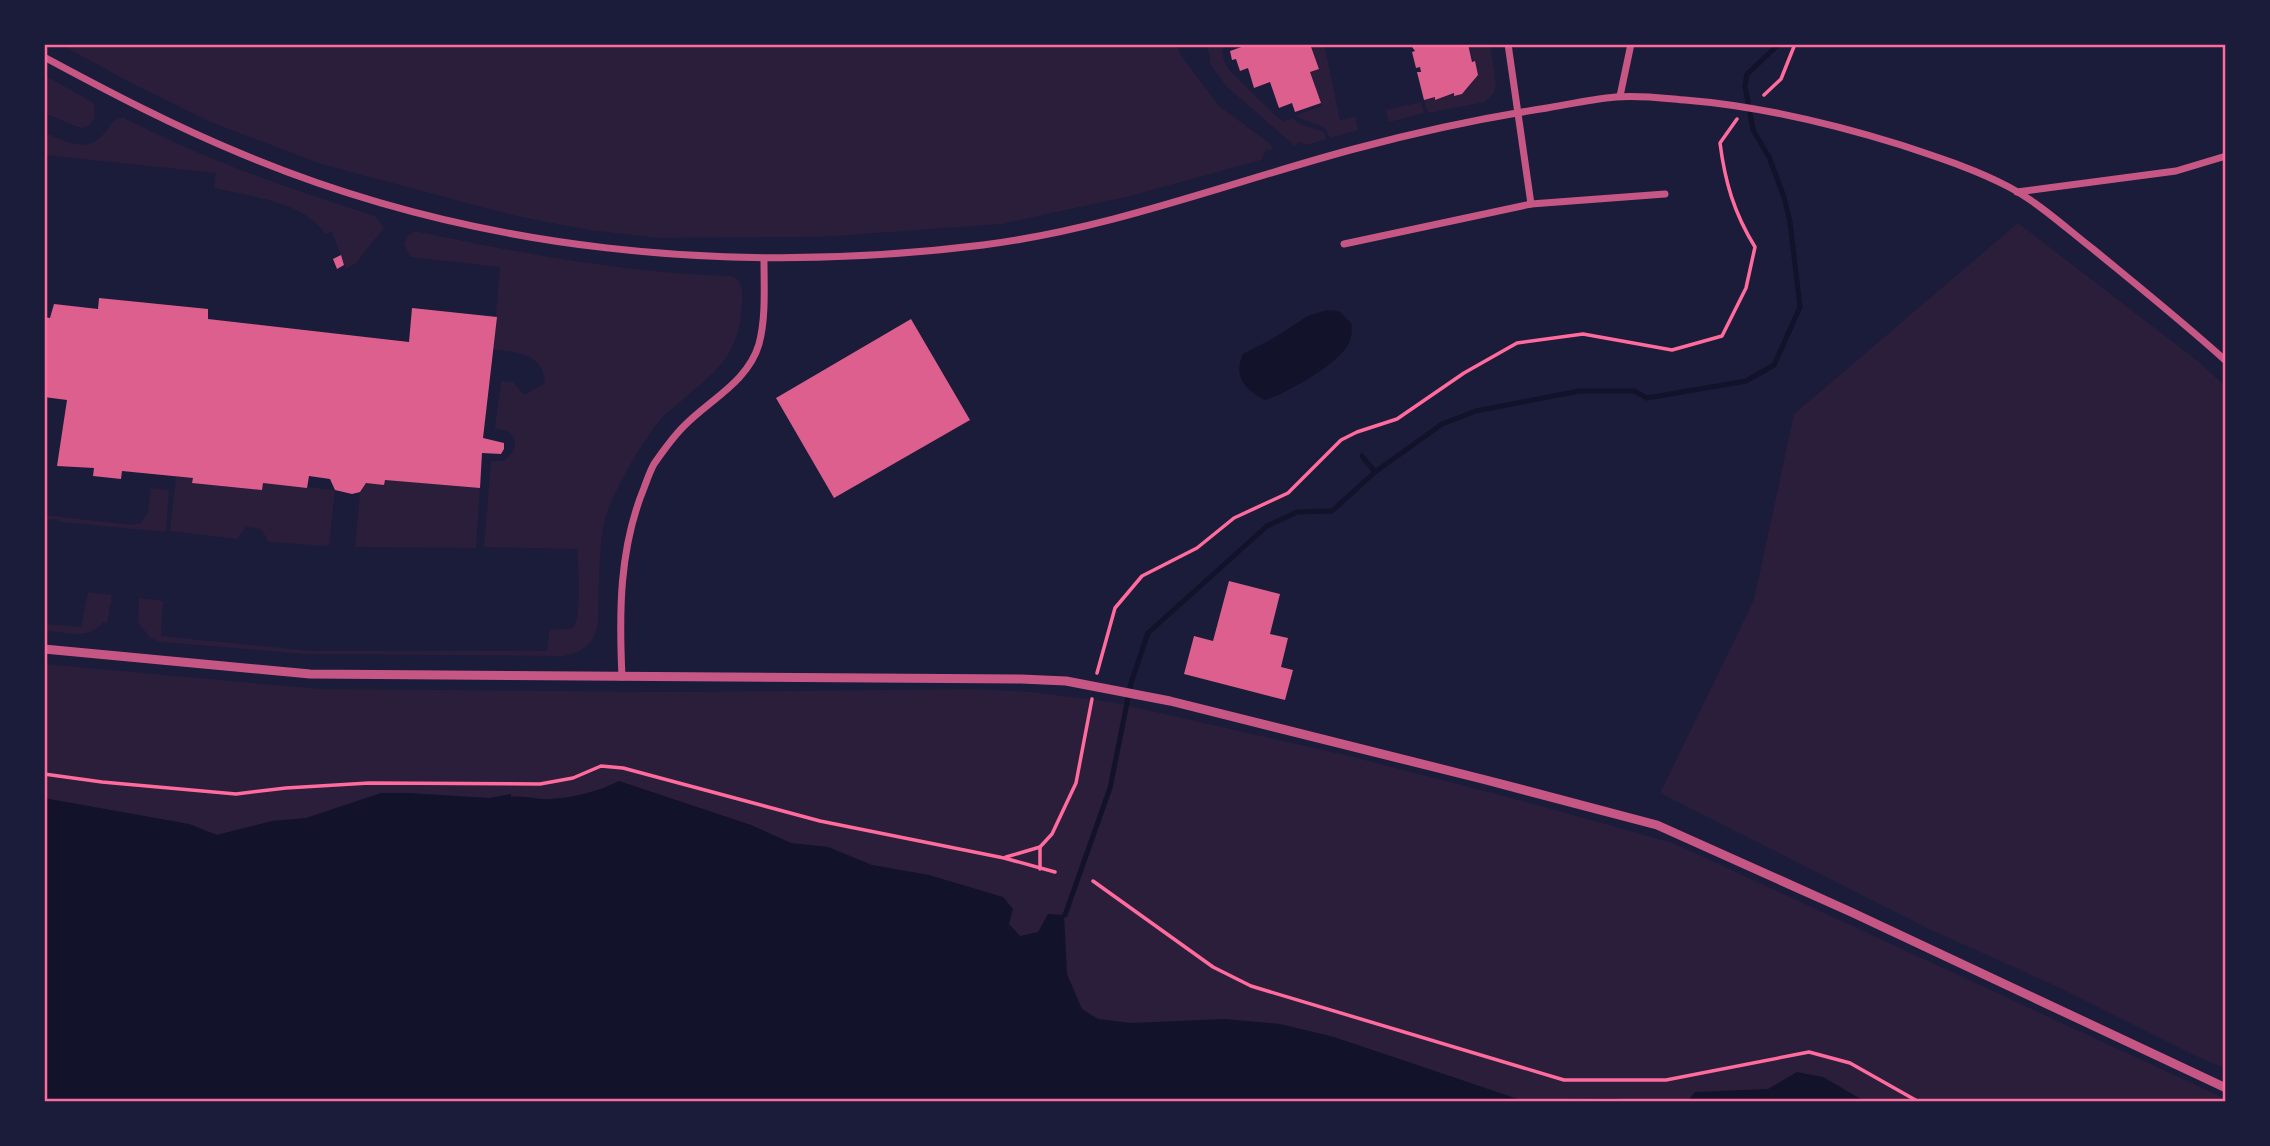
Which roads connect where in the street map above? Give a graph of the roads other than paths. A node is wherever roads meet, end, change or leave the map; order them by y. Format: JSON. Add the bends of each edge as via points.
{"nodes":[{"id":1,"x":1508,"y":44,"type":"edge"},
{"id":2,"x":1631,"y":44,"type":"edge"},
{"id":3,"x":44,"y":57,"type":"edge"},
{"id":4,"x":1620,"y":96,"type":"junction"},
{"id":5,"x":1518,"y":113,"type":"junction"},
{"id":6,"x":2226,"y":156,"type":"edge"},
{"id":7,"x":2017,"y":192,"type":"junction"},
{"id":8,"x":1665,"y":194,"type":"dead end"},
{"id":9,"x":1531,"y":204,"type":"junction"},
{"id":10,"x":1344,"y":244,"type":"dead end"},
{"id":11,"x":764,"y":259,"type":"junction"},
{"id":12,"x":2226,"y":361,"type":"edge"},
{"id":13,"x":44,"y":649,"type":"edge"},
{"id":14,"x":622,"y":677,"type":"junction"},
{"id":15,"x":2226,"y":1088,"type":"edge"}],
"edges":[{"from":1,"to":5,"type":"street"},
{"from":2,"to":4,"type":"street"},
{"from":3,"to":11,"type":"street","via":[[244,155],[370,199],[566,243],[650,254]]},
{"from":4,"to":5,"type":"street"},
{"from":4,"to":7,"type":"street","via":[[1729,104],[1835,124],[1941,158]]},
{"from":5,"to":9,"type":"street"},
{"from":5,"to":11,"type":"street","via":[[1360,148],[1125,216],[1042,234],[921,252]]},
{"from":6,"to":7,"type":"street","via":[[2176,171]]},
{"from":7,"to":12,"type":"street","via":[[2168,308]]},
{"from":8,"to":9,"type":"street"},
{"from":9,"to":10,"type":"street"},
{"from":11,"to":14,"type":"street","via":[[762,324],[755,353],[737,380],[673,440],[653,466],[637,505],[623,568],[619,620]]},
{"from":13,"to":14,"type":"street","via":[[310,674]]},
{"from":14,"to":15,"type":"street","via":[[1066,681],[1473,776],[1657,825],[1696,841]]}]}
